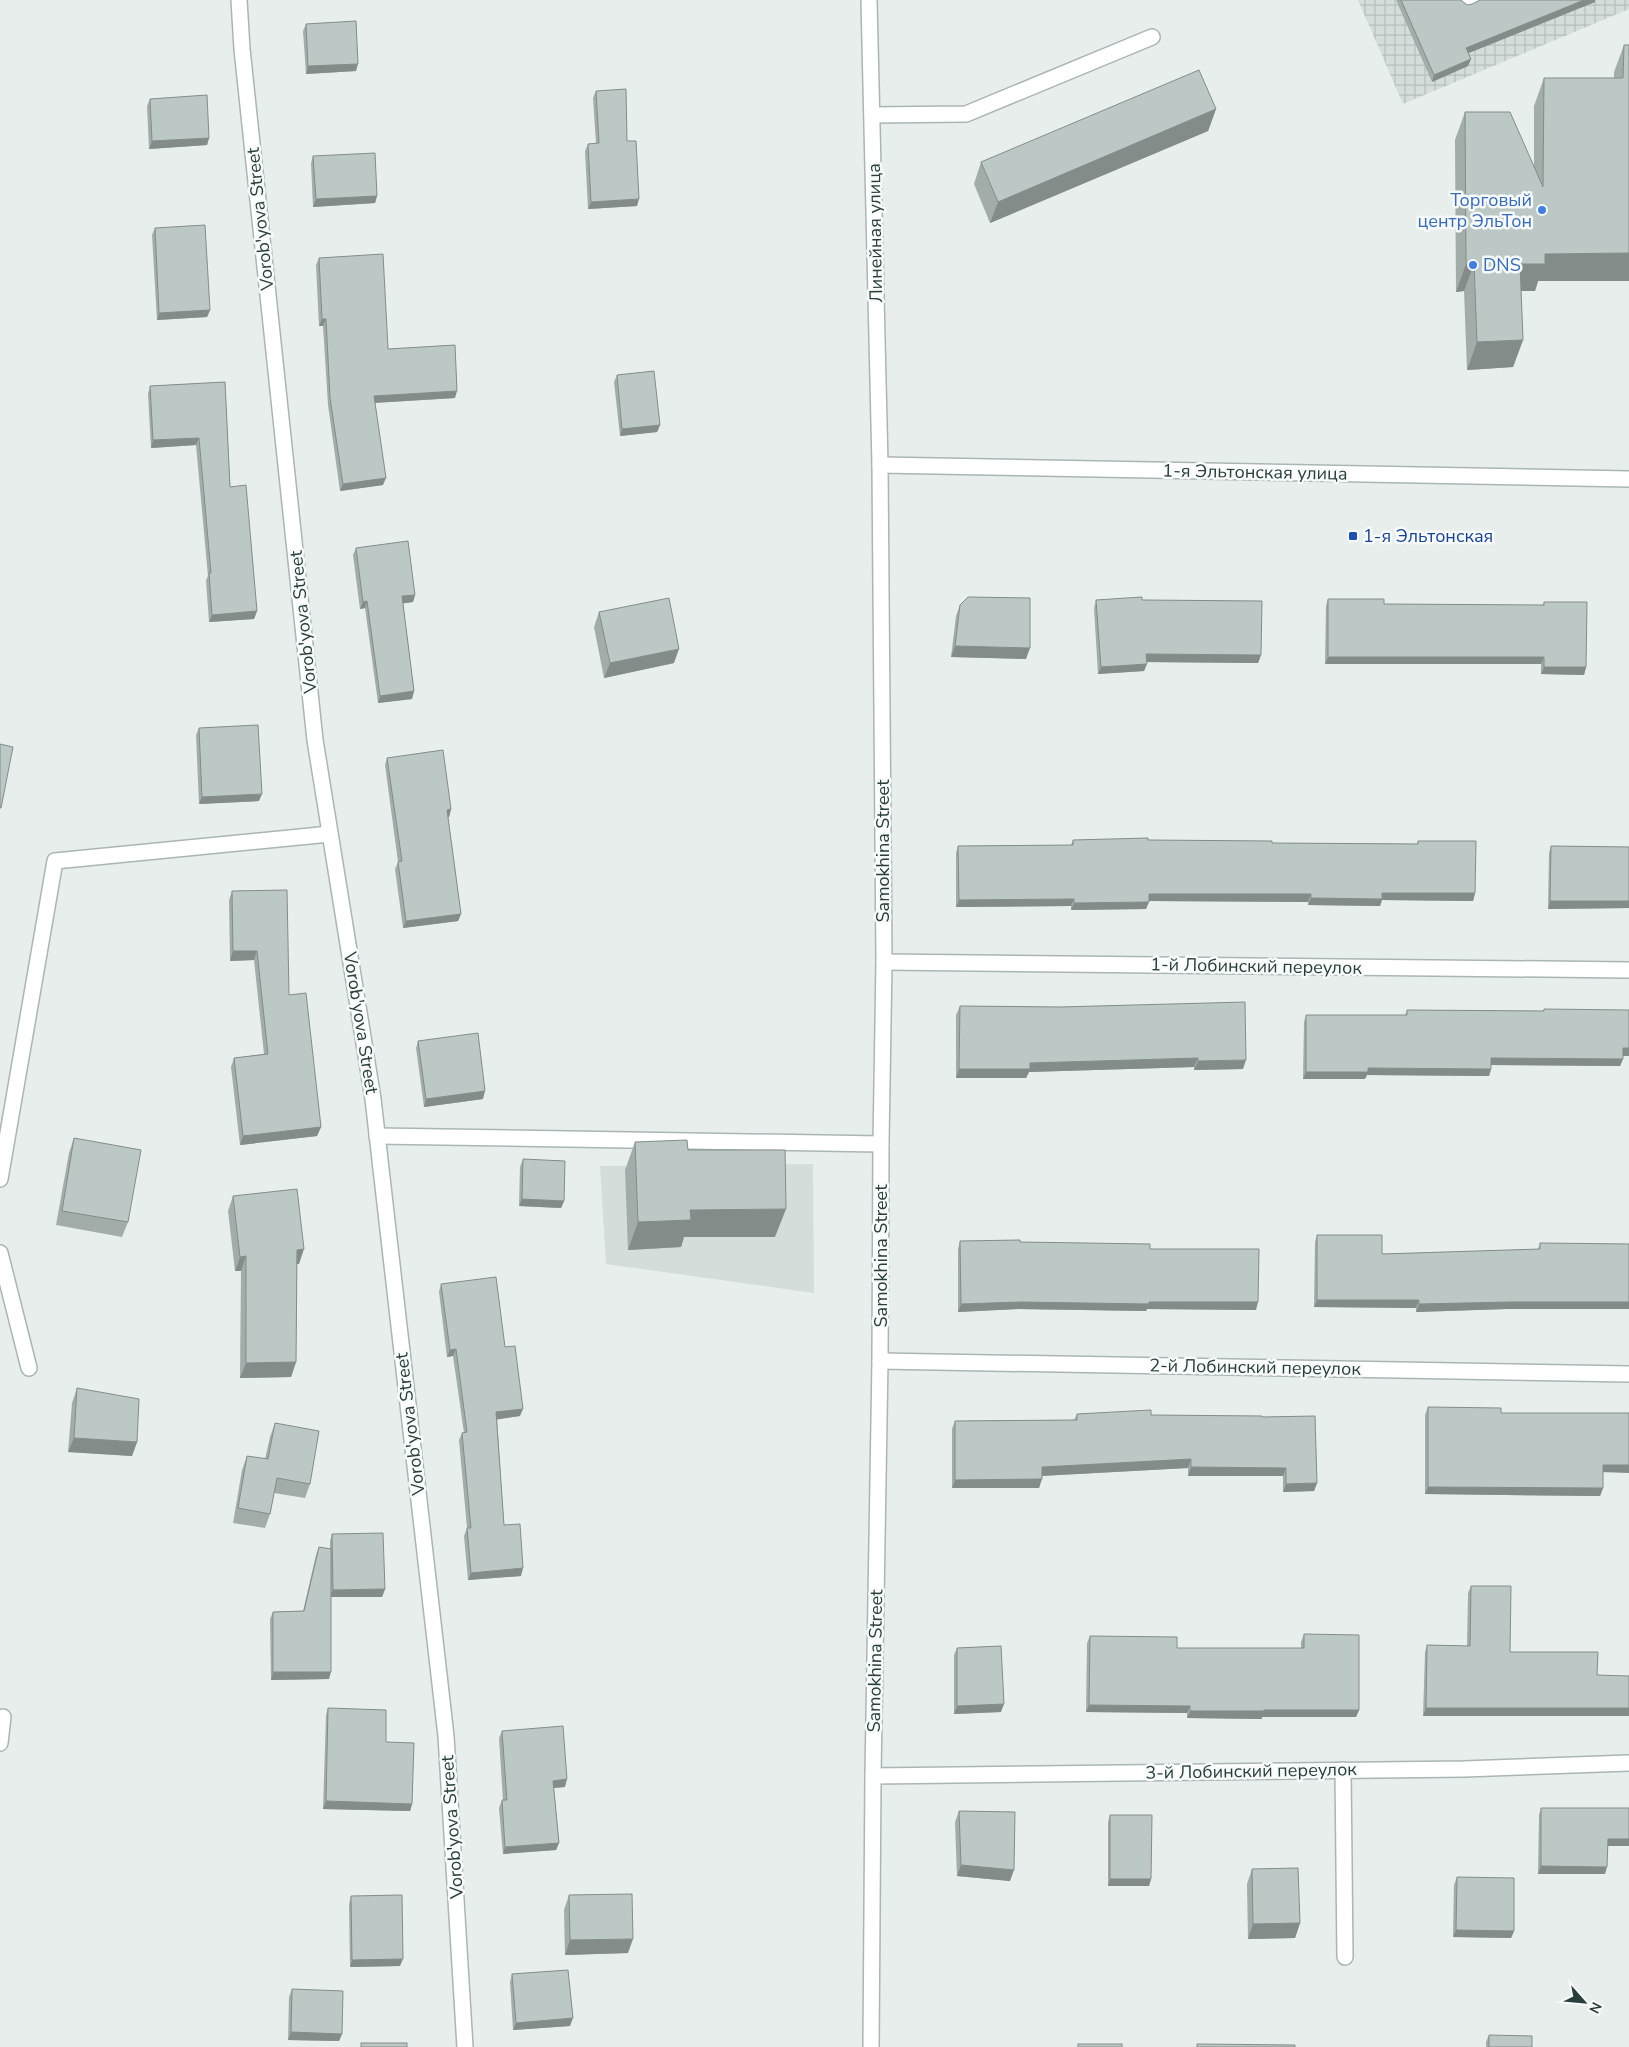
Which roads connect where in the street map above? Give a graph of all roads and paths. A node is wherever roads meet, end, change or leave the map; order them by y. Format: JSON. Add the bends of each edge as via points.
{"nodes":[{"id":1,"x":239,"y":0,"type":"edge"},
{"id":2,"x":869,"y":0,"type":"edge"},
{"id":3,"x":1465,"y":0,"type":"edge"},
{"id":4,"x":1473,"y":0,"type":"edge"},
{"id":5,"x":1152,"y":37,"type":"dead end"},
{"id":6,"x":872,"y":115,"type":"junction"},
{"id":7,"x":880,"y":465,"type":"junction"},
{"id":8,"x":1629,"y":479,"type":"edge"},
{"id":9,"x":330,"y":834,"type":"junction"},
{"id":10,"x":884,"y":962,"type":"junction"},
{"id":11,"x":1629,"y":970,"type":"edge"},
{"id":12,"x":377,"y":1136,"type":"junction"},
{"id":13,"x":881,"y":1144,"type":"junction"},
{"id":14,"x":0,"y":1179,"type":"edge"},
{"id":15,"x":0,"y":1253,"type":"edge"},
{"id":16,"x":880,"y":1361,"type":"junction"},
{"id":17,"x":29,"y":1368,"type":"dead end"},
{"id":18,"x":1629,"y":1374,"type":"edge"},
{"id":19,"x":3,"y":1717,"type":"dead end"},
{"id":20,"x":0,"y":1742,"type":"edge"},
{"id":21,"x":1629,"y":1763,"type":"edge"},
{"id":22,"x":1343,"y":1770,"type":"junction"},
{"id":23,"x":873,"y":1776,"type":"junction"},
{"id":24,"x":1345,"y":1957,"type":"dead end"},
{"id":25,"x":466,"y":2047,"type":"edge"},
{"id":26,"x":871,"y":2047,"type":"edge"}],
"edges":[{"from":1,"to":9,"type":"street","name":"Vorob'yova Street","via":[[315,740]]},
{"from":2,"to":6,"type":"street","name":"Линейная улица"},
{"from":3,"to":4,"type":"street","via":[[1466,3]]},
{"from":5,"to":6,"type":"street","via":[[966,114]]},
{"from":6,"to":7,"type":"street","name":"Линейная улица"},
{"from":7,"to":8,"type":"street","name":"1-я Эльтонская улица"},
{"from":7,"to":10,"type":"street","name":"Samokhina Street"},
{"from":9,"to":12,"type":"street","name":"Vorob'yova Street"},
{"from":9,"to":14,"type":"street","via":[[55,861]]},
{"from":10,"to":11,"type":"street","name":"1-й Лобинский переулок"},
{"from":10,"to":13,"type":"street","name":"Samokhina Street"},
{"from":12,"to":13,"type":"street"},
{"from":12,"to":25,"type":"street","name":"Vorob'yova Street","via":[[446,1736]]},
{"from":13,"to":16,"type":"street","name":"Samokhina Street"},
{"from":15,"to":17,"type":"street"},
{"from":16,"to":18,"type":"street","name":"2-й Лобинский переулок"},
{"from":16,"to":23,"type":"street","name":"Samokhina Street"},
{"from":19,"to":20,"type":"street"},
{"from":21,"to":22,"type":"street","name":"3-й Лобинский переулок"},
{"from":22,"to":23,"type":"street","name":"3-й Лобинский переулок"},
{"from":22,"to":24,"type":"street"},
{"from":23,"to":26,"type":"street","name":"Samokhina Street"}]}
